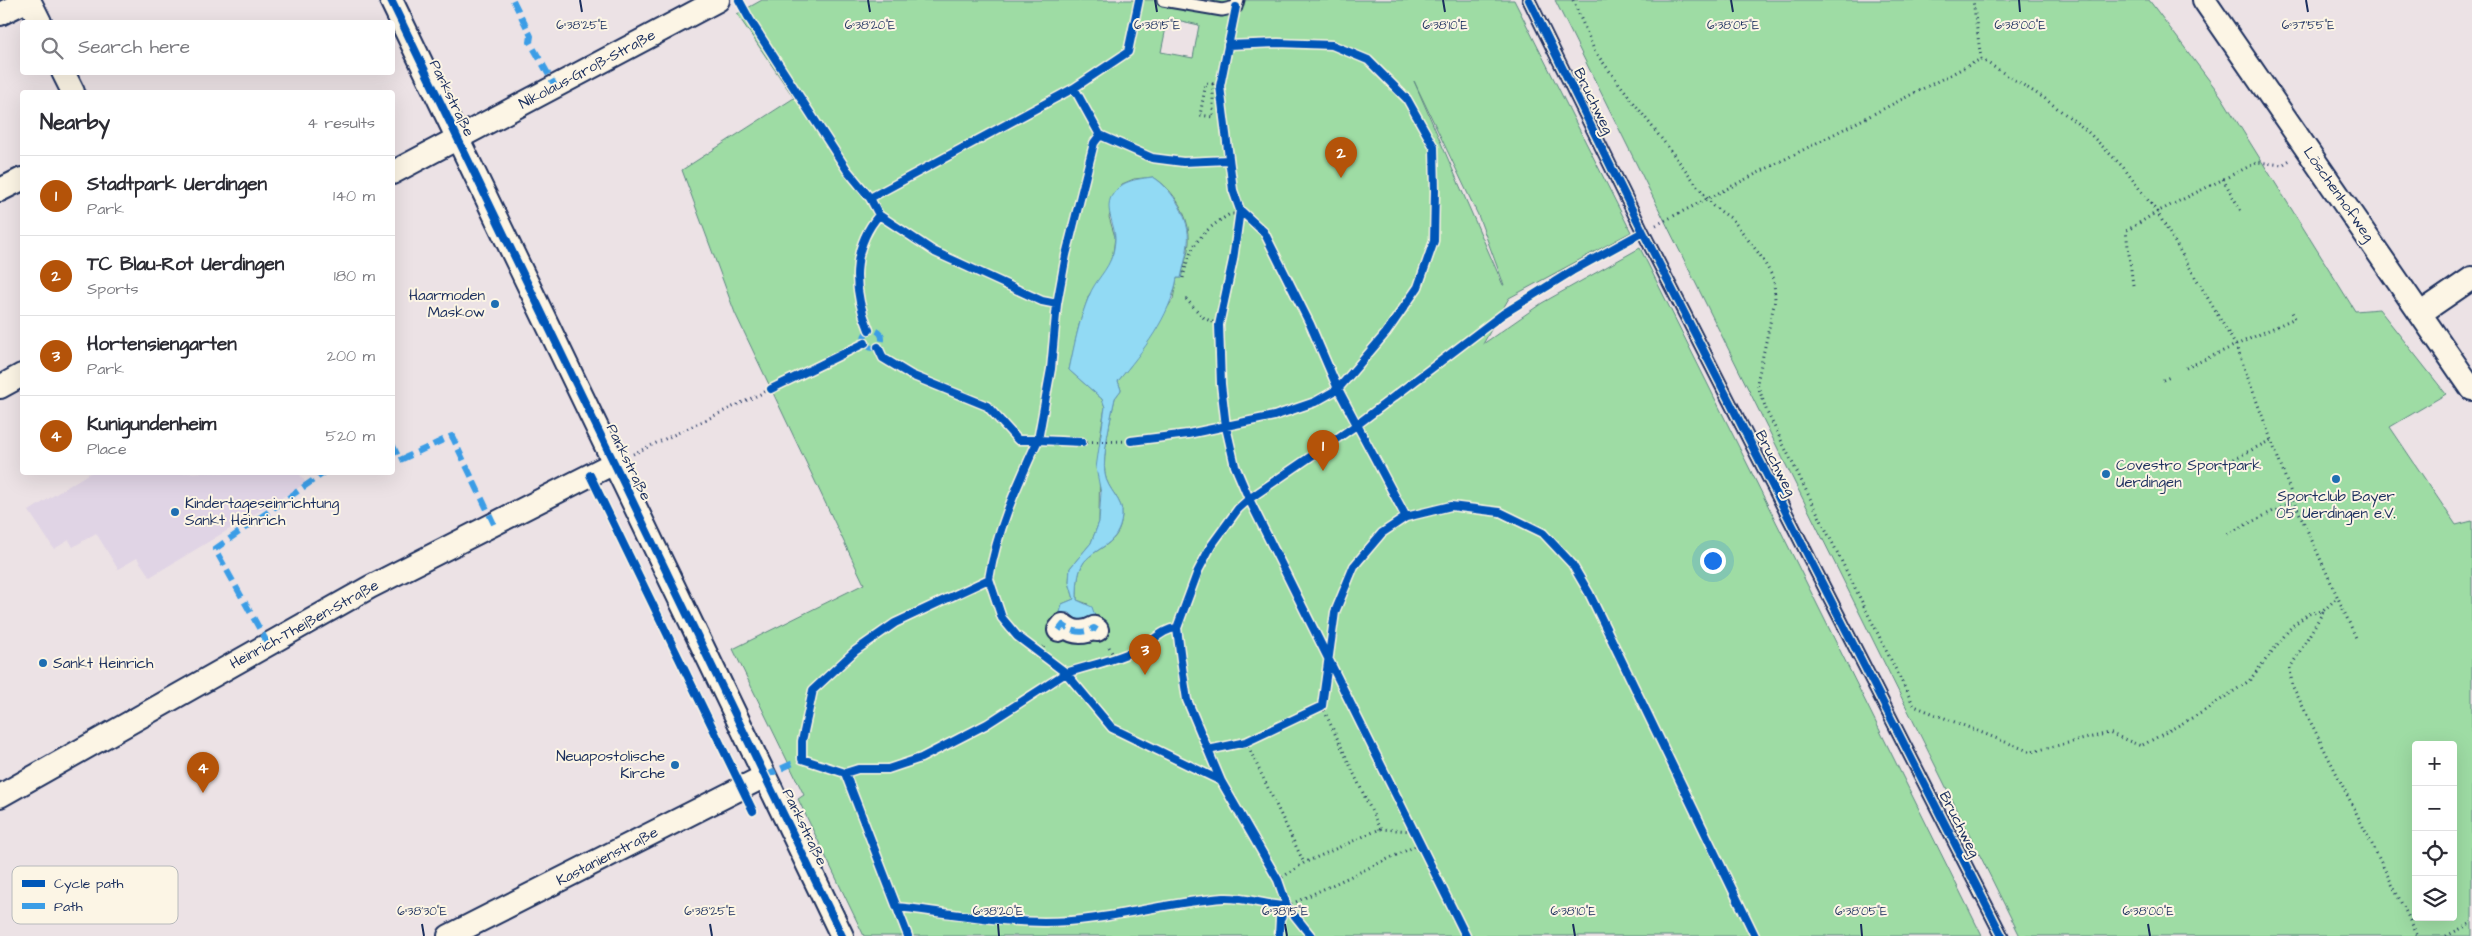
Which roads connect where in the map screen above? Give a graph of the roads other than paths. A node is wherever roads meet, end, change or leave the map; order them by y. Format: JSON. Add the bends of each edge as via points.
{"nodes":[{"id":1,"x":29,"y":0,"type":"edge"},
{"id":2,"x":391,"y":0,"type":"edge"},
{"id":3,"x":718,"y":0,"type":"edge"},
{"id":4,"x":1163,"y":0,"type":"edge"},
{"id":5,"x":1238,"y":0,"type":"edge"},
{"id":6,"x":1530,"y":0,"type":"edge"},
{"id":7,"x":2204,"y":0,"type":"edge"},
{"id":8,"x":0,"y":14,"type":"edge"},
{"id":9,"x":39,"y":20,"type":"edge"},
{"id":10,"x":65,"y":75,"type":"edge"},
{"id":11,"x":72,"y":90,"type":"edge"},
{"id":12,"x":456,"y":138,"type":"junction"},
{"id":13,"x":395,"y":171,"type":"edge"},
{"id":14,"x":20,"y":180,"type":"edge"},
{"id":15,"x":0,"y":190,"type":"edge"},
{"id":16,"x":2472,"y":278,"type":"edge"},
{"id":17,"x":2421,"y":313,"type":"junction"},
{"id":18,"x":20,"y":375,"type":"edge"},
{"id":19,"x":0,"y":388,"type":"edge"},
{"id":20,"x":2472,"y":389,"type":"edge"},
{"id":21,"x":614,"y":463,"type":"junction"},
{"id":22,"x":1059,"y":630,"type":"dead end"},
{"id":23,"x":1097,"y":630,"type":"dead end"},
{"id":24,"x":765,"y":776,"type":"junction"},
{"id":25,"x":0,"y":796,"type":"edge"},
{"id":26,"x":449,"y":936,"type":"edge"},
{"id":27,"x":842,"y":936,"type":"edge"},
{"id":28,"x":2002,"y":936,"type":"edge"}],
"edges":[{"from":1,"to":8,"type":"street"},
{"from":1,"to":9,"type":"street"},
{"from":2,"to":12,"type":"street","name":"Parkstraße"},
{"from":3,"to":12,"type":"street","name":"Nikolaus-Groß-Straße"},
{"from":4,"to":5,"type":"lane","via":[[1222,10],[1236,7]]},
{"from":6,"to":28,"type":"lane","name":"Bruchweg","via":[[1643,232]]},
{"from":7,"to":17,"type":"street","name":"Löschenhofweg"},
{"from":10,"to":11,"type":"street"},
{"from":12,"to":13,"type":"street","name":"Nikolaus-Groß-Straße"},
{"from":12,"to":21,"type":"street","name":"Parkstraße"},
{"from":14,"to":15,"type":"street"},
{"from":16,"to":17,"type":"street"},
{"from":17,"to":20,"type":"street","name":"Löschenhofweg"},
{"from":18,"to":19,"type":"street"},
{"from":21,"to":24,"type":"street","name":"Parkstraße"},
{"from":21,"to":25,"type":"street","name":"Heinrich-Theißen-Straße","via":[[370,587]]},
{"from":22,"to":23,"type":"street","via":[[1064,625],[1077,632]]},
{"from":24,"to":26,"type":"street","name":"Kastanienstraße"},
{"from":24,"to":27,"type":"street","name":"Parkstraße"}]}
